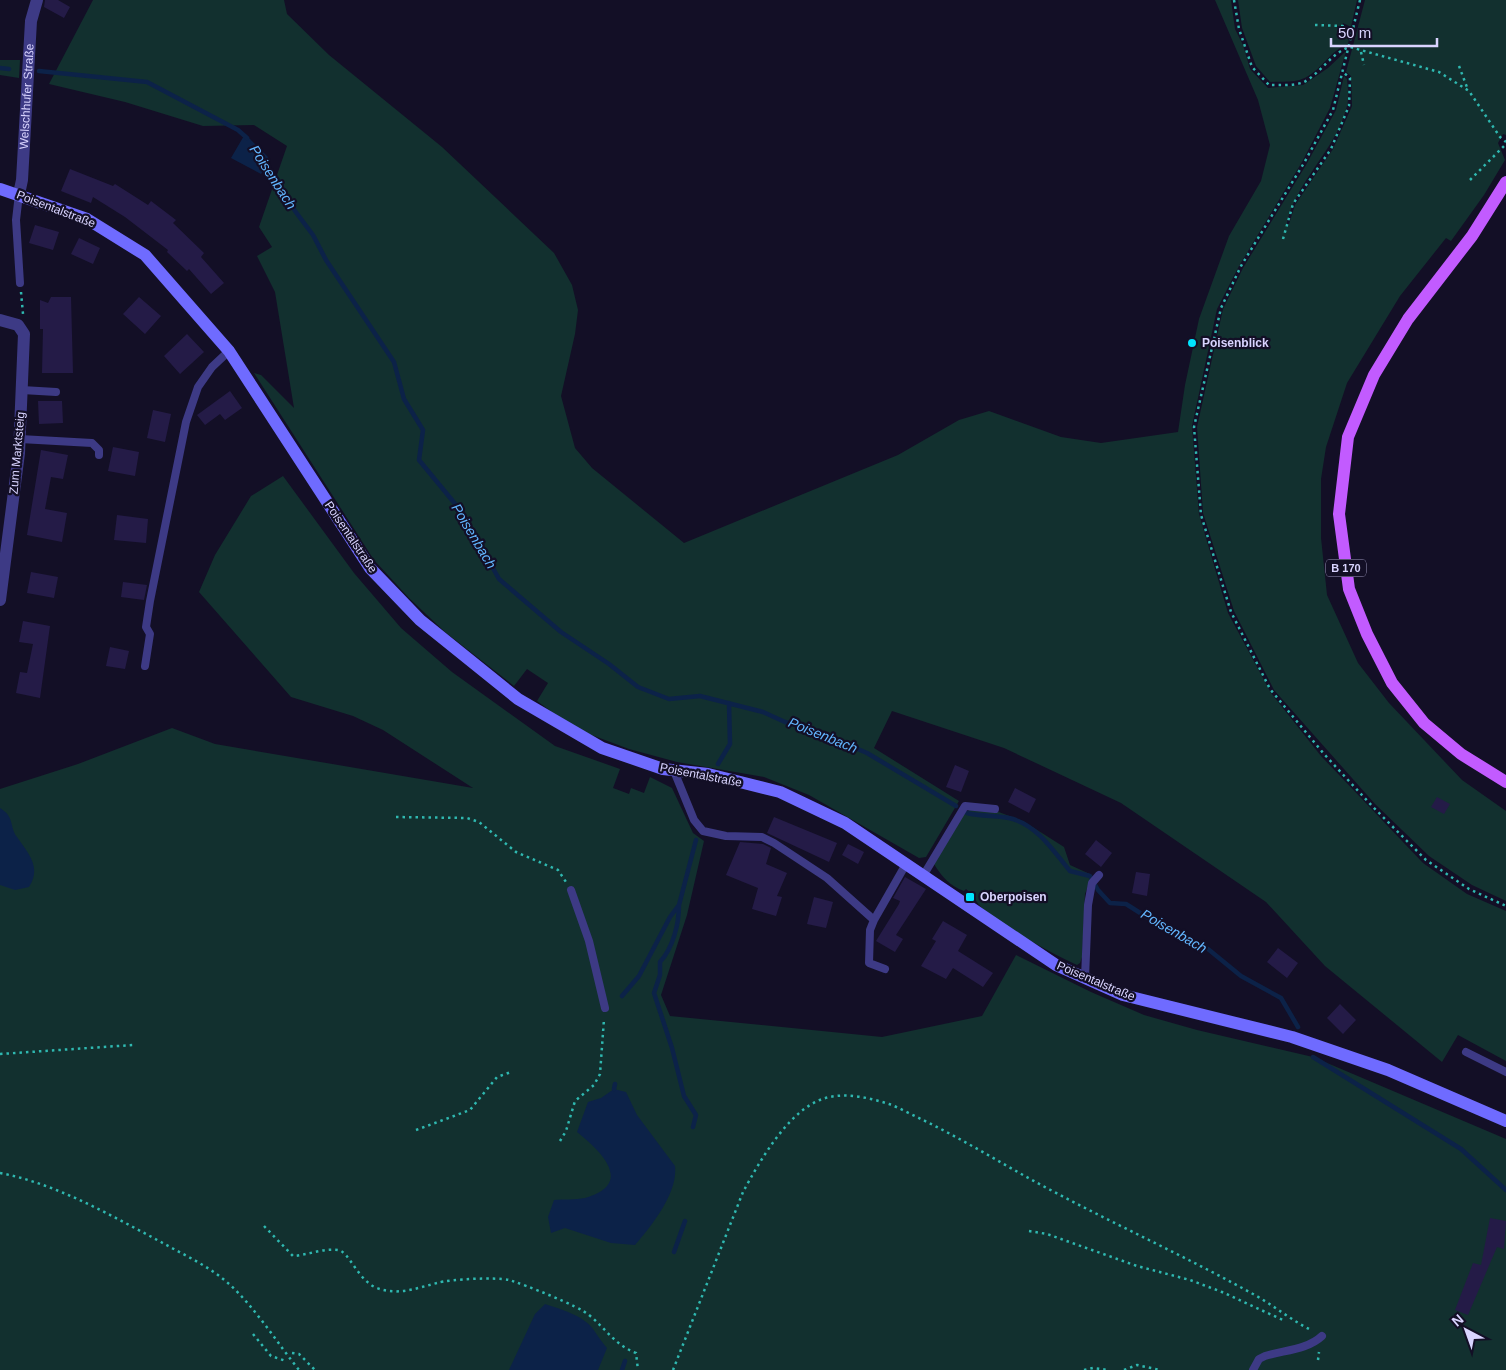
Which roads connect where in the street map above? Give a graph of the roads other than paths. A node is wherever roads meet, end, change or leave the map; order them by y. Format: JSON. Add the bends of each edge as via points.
{"nodes":[{"id":1,"x":37,"y":0,"type":"edge"},
{"id":2,"x":1506,"y":182,"type":"edge"},
{"id":3,"x":0,"y":189,"type":"edge"},
{"id":4,"x":19,"y":194,"type":"junction"},
{"id":5,"x":20,"y":283,"type":"road end"},
{"id":6,"x":0,"y":320,"type":"edge"},
{"id":7,"x":230,"y":351,"type":"junction"},
{"id":8,"x":22,"y":390,"type":"junction"},
{"id":9,"x":56,"y":392,"type":"dead end"},
{"id":10,"x":20,"y":439,"type":"junction"},
{"id":11,"x":99,"y":455,"type":"dead end"},
{"id":12,"x":0,"y":600,"type":"edge"},
{"id":13,"x":145,"y":666,"type":"dead end"},
{"id":14,"x":674,"y":771,"type":"junction"},
{"id":15,"x":1506,"y":782,"type":"edge"},
{"id":16,"x":995,"y":809,"type":"dead end"},
{"id":17,"x":906,"y":864,"type":"junction"},
{"id":18,"x":1099,"y":875,"type":"dead end"},
{"id":19,"x":923,"y":876,"type":"junction"},
{"id":20,"x":571,"y":890,"type":"road end"},
{"id":21,"x":874,"y":920,"type":"junction"},
{"id":22,"x":885,"y":969,"type":"dead end"},
{"id":23,"x":1085,"y":978,"type":"junction"},
{"id":24,"x":605,"y":1008,"type":"road end"},
{"id":25,"x":1466,"y":1052,"type":"dead end"},
{"id":26,"x":1506,"y":1072,"type":"edge"},
{"id":27,"x":1506,"y":1121,"type":"edge"},
{"id":28,"x":1322,"y":1336,"type":"road end"},
{"id":29,"x":1253,"y":1370,"type":"edge"}],
"edges":[{"from":1,"to":4,"type":"street","name":"Welschhufer Straße","via":[[31,21]]},
{"from":2,"to":15,"type":"main road","number":"B 170","via":[[1472,236],[1408,319],[1374,375],[1348,437],[1340,514],[1349,589],[1392,683],[1424,723],[1460,754]]},
{"from":3,"to":4,"type":"main road","name":"Poisentalstraße"},
{"from":4,"to":5,"type":"lane","via":[[16,220]]},
{"from":4,"to":7,"type":"main road","name":"Poisentalstraße","via":[[87,218],[145,255]]},
{"from":6,"to":8,"type":"street","name":"Zum Marktsteig","via":[[18,325],[24,334]]},
{"from":7,"to":13,"type":"lane","via":[[212,367],[198,387],[186,422],[150,601],[146,627],[150,634]]},
{"from":7,"to":14,"type":"main road","name":"Poisentalstraße","via":[[370,568],[420,620],[518,699],[573,733],[602,748]]},
{"from":8,"to":9,"type":"lane"},
{"from":8,"to":10,"type":"street","name":"Zum Marktsteig"},
{"from":10,"to":11,"type":"lane","via":[[92,443],[99,450]]},
{"from":10,"to":12,"type":"street","name":"Zum Marktsteig"},
{"from":14,"to":17,"type":"main road","name":"Poisentalstraße","via":[[708,774],[780,792],[845,823]]},
{"from":14,"to":21,"type":"lane","via":[[694,820],[703,832],[762,837],[774,843],[828,878]]},
{"from":16,"to":19,"type":"lane","via":[[965,806]]},
{"from":17,"to":19,"type":"main road","name":"Poisentalstraße"},
{"from":17,"to":21,"type":"lane"},
{"from":18,"to":23,"type":"lane","via":[[1092,883],[1088,905]]},
{"from":19,"to":23,"type":"main road","name":"Poisentalstraße","via":[[1056,965]]},
{"from":20,"to":24,"type":"lane","via":[[589,941]]},
{"from":21,"to":22,"type":"lane","via":[[870,930],[869,963]]},
{"from":23,"to":27,"type":"main road","name":"Poisentalstraße","via":[[1123,995],[1292,1037],[1388,1070]]},
{"from":25,"to":26,"type":"lane"},
{"from":28,"to":29,"type":"lane","via":[[1306,1346],[1265,1356],[1259,1359]]}]}
